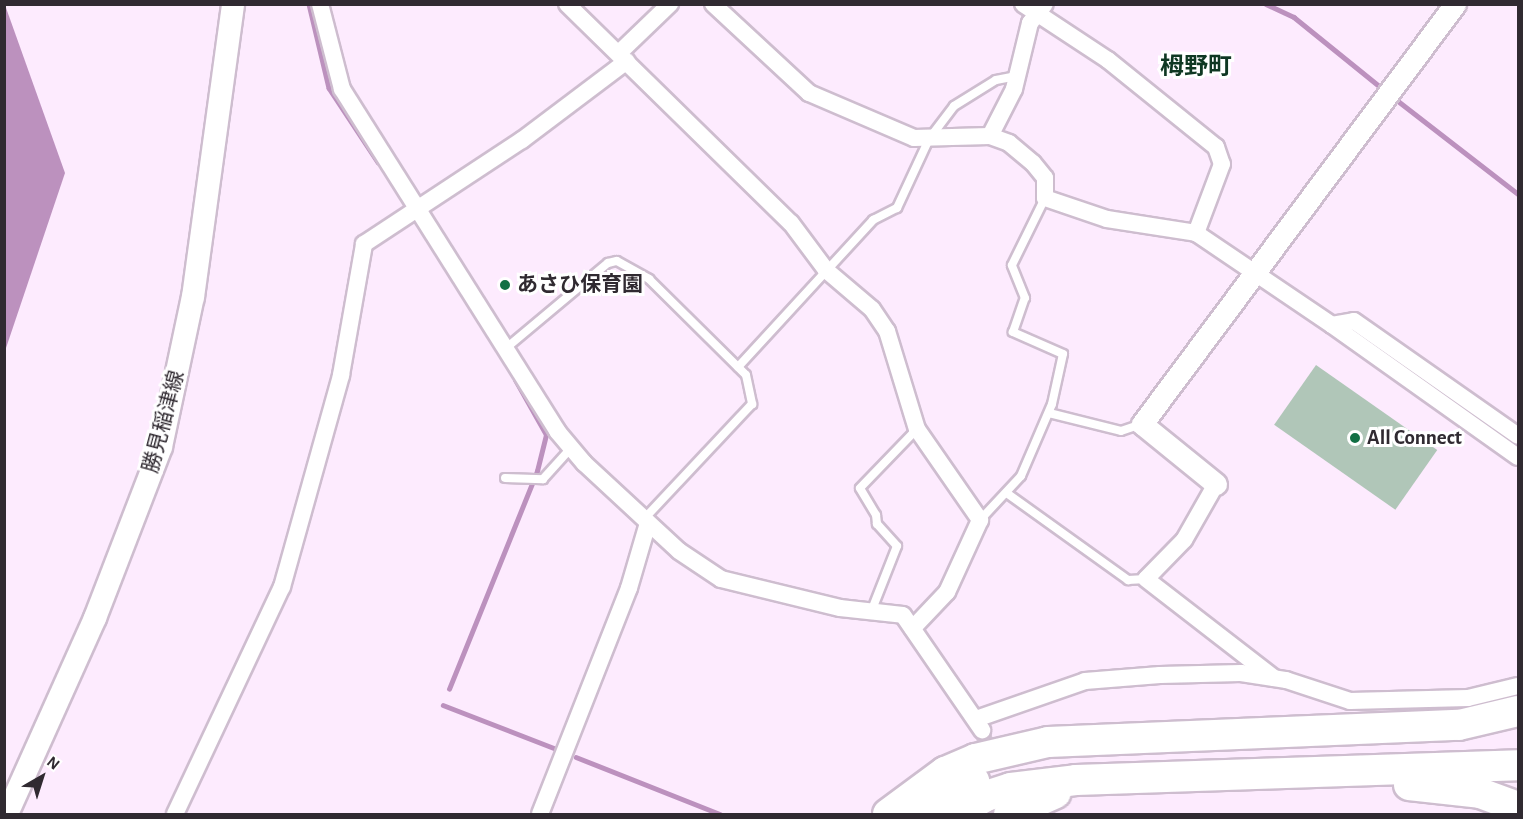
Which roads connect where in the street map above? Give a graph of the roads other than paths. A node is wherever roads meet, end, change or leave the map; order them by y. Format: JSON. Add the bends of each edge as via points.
{"nodes":[{"id":1,"x":233,"y":4,"type":"edge"},
{"id":2,"x":320,"y":4,"type":"edge"},
{"id":3,"x":567,"y":4,"type":"edge"},
{"id":4,"x":670,"y":4,"type":"edge"},
{"id":5,"x":713,"y":4,"type":"edge"},
{"id":6,"x":1455,"y":4,"type":"edge"},
{"id":7,"x":1035,"y":8,"type":"edge"},
{"id":8,"x":623,"y":57,"type":"junction"},
{"id":9,"x":1017,"y":76,"type":"junction"},
{"id":10,"x":990,"y":136,"type":"junction"},
{"id":11,"x":929,"y":139,"type":"junction"},
{"id":12,"x":1045,"y":198,"type":"junction"},
{"id":13,"x":414,"y":213,"type":"junction"},
{"id":14,"x":1196,"y":233,"type":"junction"},
{"id":15,"x":826,"y":270,"type":"junction"},
{"id":16,"x":1254,"y":272,"type":"junction"},
{"id":17,"x":1332,"y":325,"type":"junction"},
{"id":18,"x":505,"y":349,"type":"junction"},
{"id":19,"x":738,"y":367,"type":"junction"},
{"id":20,"x":1049,"y":413,"type":"junction"},
{"id":21,"x":1142,"y":424,"type":"junction"},
{"id":22,"x":917,"y":429,"type":"junction"},
{"id":23,"x":1518,"y":436,"type":"edge"},
{"id":24,"x":571,"y":448,"type":"junction"},
{"id":25,"x":1518,"y":457,"type":"edge"},
{"id":26,"x":506,"y":478,"type":"dead end"},
{"id":27,"x":1216,"y":484,"type":"joint"},
{"id":28,"x":1008,"y":494,"type":"junction"},
{"id":29,"x":980,"y":520,"type":"junction"},
{"id":30,"x":646,"y":521,"type":"junction"},
{"id":31,"x":1146,"y":579,"type":"junction"},
{"id":32,"x":871,"y":612,"type":"junction"},
{"id":33,"x":914,"y":628,"type":"junction"},
{"id":34,"x":1275,"y":678,"type":"junction"},
{"id":35,"x":1518,"y":686,"type":"edge"},
{"id":36,"x":1518,"y":711,"type":"edge"},
{"id":37,"x":1271,"y":734,"type":"junction"},
{"id":38,"x":1136,"y":737,"type":"junction"},
{"id":39,"x":1518,"y":745,"type":"edge"},
{"id":40,"x":1518,"y":765,"type":"edge"},
{"id":41,"x":1271,"y":776,"type":"junction"},
{"id":42,"x":1138,"y":778,"type":"junction"},
{"id":43,"x":1518,"y":807,"type":"edge"},
{"id":44,"x":8,"y":814,"type":"edge"},
{"id":45,"x":175,"y":814,"type":"edge"},
{"id":46,"x":540,"y":814,"type":"edge"},
{"id":47,"x":888,"y":814,"type":"edge"},
{"id":48,"x":923,"y":814,"type":"edge"},
{"id":49,"x":955,"y":814,"type":"edge"},
{"id":50,"x":1009,"y":814,"type":"edge"}],
"edges":[{"from":1,"to":44,"type":"main road","name":"勝見稲津線","via":[[193,297],[161,447],[95,618]]},
{"from":2,"to":13,"type":"street","via":[[342,89]]},
{"from":3,"to":8,"type":"street"},
{"from":4,"to":8,"type":"street"},
{"from":5,"to":11,"type":"street","via":[[809,93],[914,138]]},
{"from":6,"to":16,"type":"street"},
{"from":7,"to":9,"type":"street"},
{"from":7,"to":14,"type":"street","via":[[1108,60],[1216,147],[1222,164]]},
{"from":8,"to":13,"type":"street"},
{"from":8,"to":15,"type":"street","via":[[791,223]]},
{"from":9,"to":10,"type":"street"},
{"from":9,"to":11,"type":"lane","via":[[996,80],[963,99]]},
{"from":10,"to":11,"type":"street"},
{"from":10,"to":12,"type":"street","via":[[1009,143],[1033,163],[1045,178]]},
{"from":11,"to":15,"type":"lane","via":[[897,208],[873,220]]},
{"from":12,"to":14,"type":"street","via":[[1107,219]]},
{"from":12,"to":20,"type":"lane","via":[[1012,265],[1025,298],[1013,332],[1063,354]]},
{"from":13,"to":18,"type":"street"},
{"from":13,"to":45,"type":"street","via":[[364,244],[341,375],[282,587]]},
{"from":14,"to":16,"type":"street"},
{"from":15,"to":19,"type":"lane"},
{"from":15,"to":22,"type":"street","via":[[872,309],[887,331]]},
{"from":16,"to":17,"type":"street"},
{"from":16,"to":21,"type":"street"},
{"from":17,"to":23,"type":"street","via":[[1354,321]]},
{"from":17,"to":25,"type":"street"},
{"from":18,"to":19,"type":"lane","via":[[608,263],[617,261],[649,279]]},
{"from":18,"to":24,"type":"street"},
{"from":19,"to":30,"type":"lane","via":[[746,375],[752,404]]},
{"from":20,"to":21,"type":"lane","via":[[1121,431]]},
{"from":20,"to":28,"type":"lane"},
{"from":21,"to":27,"type":"street"},
{"from":22,"to":29,"type":"street"},
{"from":22,"to":32,"type":"lane","via":[[860,488],[876,514],[877,524],[897,546]]},
{"from":24,"to":26,"type":"lane","via":[[541,479]]},
{"from":24,"to":30,"type":"street"},
{"from":27,"to":31,"type":"street","via":[[1184,540]]},
{"from":28,"to":29,"type":"lane"},
{"from":28,"to":31,"type":"lane","via":[[1128,580]]},
{"from":29,"to":33,"type":"street","via":[[947,592]]},
{"from":30,"to":32,"type":"street","via":[[720,579],[756,591]]},
{"from":30,"to":46,"type":"street","via":[[629,588]]},
{"from":31,"to":34,"type":"street"},
{"from":32,"to":33,"type":"street","via":[[903,615]]},
{"from":33,"to":34,"type":"street","via":[[979,724],[1084,681],[1241,673]]},
{"from":34,"to":35,"type":"street","via":[[1350,701],[1468,698]]},
{"from":36,"to":37,"type":"highway","via":[[1459,725]]},
{"from":37,"to":38,"type":"highway"},
{"from":37,"to":39,"type":"highway","via":[[1405,748]]},
{"from":38,"to":47,"type":"highway","via":[[1048,742],[975,759],[920,787]]},
{"from":38,"to":48,"type":"highway","via":[[1071,749],[990,774],[963,786]]},
{"from":40,"to":41,"type":"highway"},
{"from":41,"to":42,"type":"highway"},
{"from":41,"to":43,"type":"highway","via":[[1450,788]]},
{"from":42,"to":49,"type":"highway","via":[[1011,788],[986,795]]},
{"from":42,"to":50,"type":"highway","via":[[1053,794]]}]}
